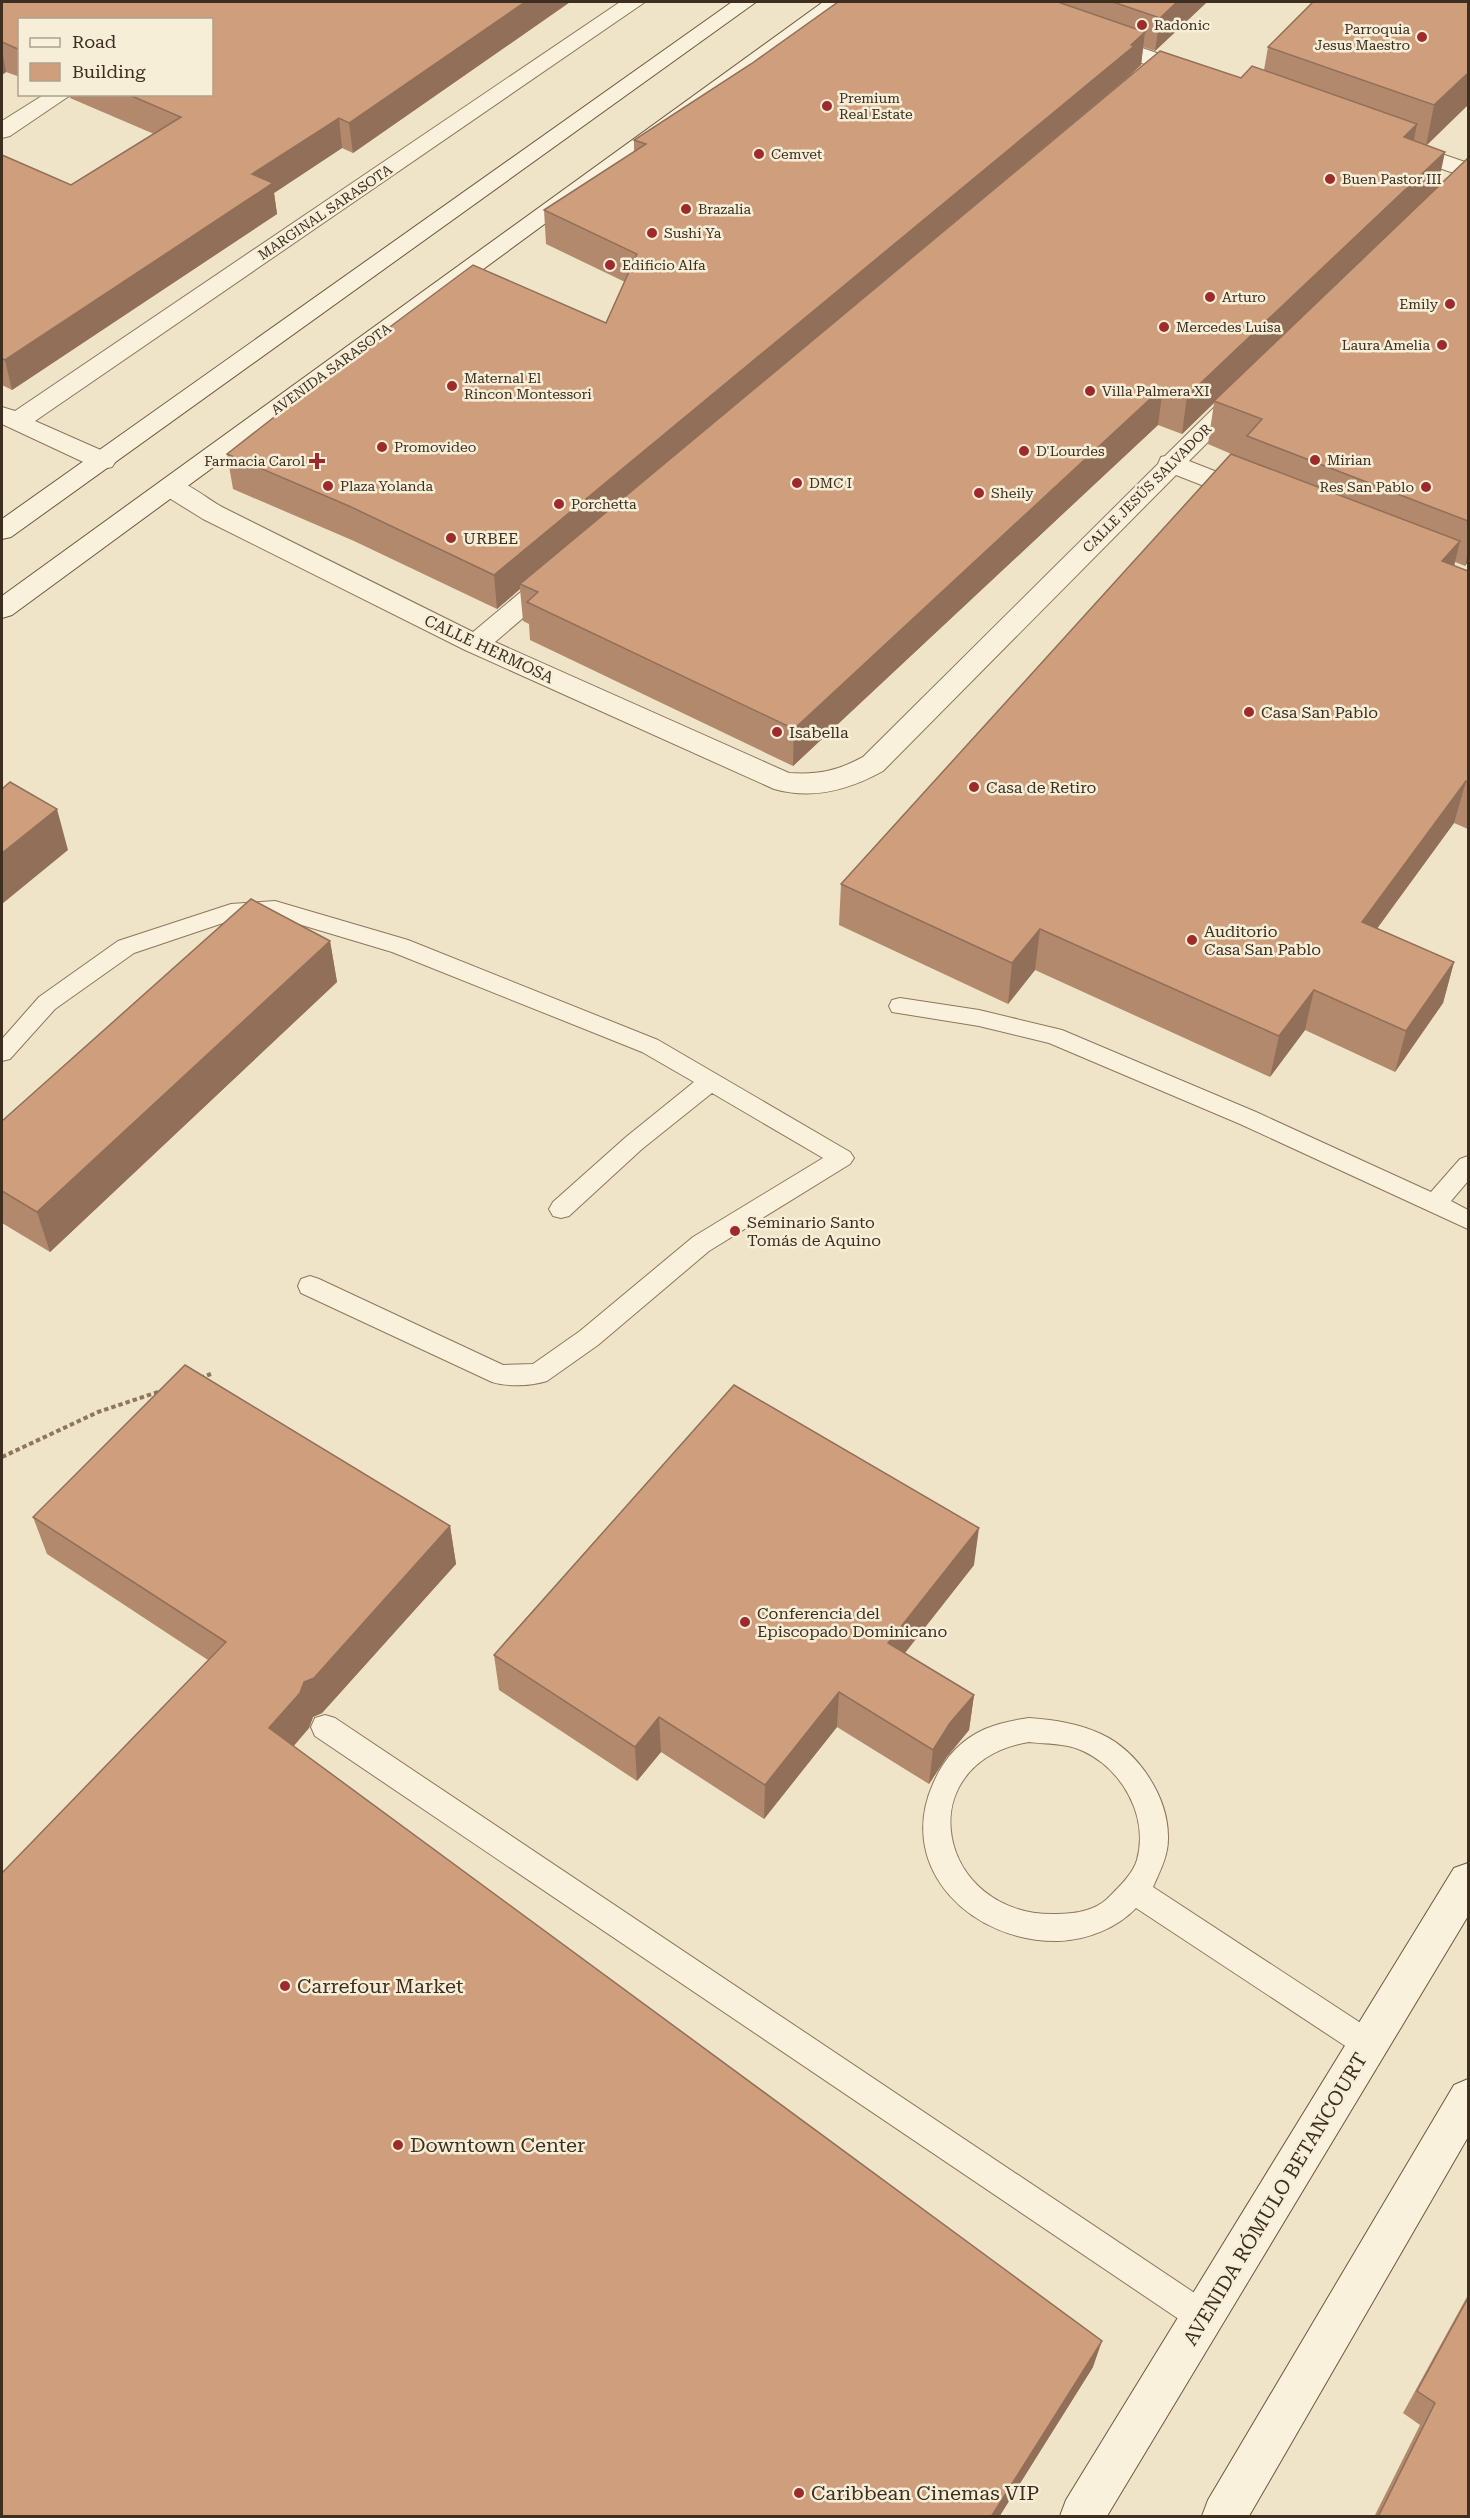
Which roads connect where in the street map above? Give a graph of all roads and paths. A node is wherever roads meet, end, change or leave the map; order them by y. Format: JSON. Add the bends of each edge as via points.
{"nodes":[{"id":1,"x":634,"y":2,"type":"edge"},
{"id":2,"x":746,"y":2,"type":"edge"},
{"id":3,"x":836,"y":2,"type":"edge"},
{"id":4,"x":1078,"y":33,"type":"edge"},
{"id":5,"x":1209,"y":79,"type":"edge"},
{"id":6,"x":59,"y":96,"type":"edge"},
{"id":7,"x":2,"y":131,"type":"edge"},
{"id":8,"x":1382,"y":141,"type":"edge"},
{"id":9,"x":1468,"y":171,"type":"edge"},
{"id":10,"x":1264,"y":373,"type":"edge"},
{"id":11,"x":9,"y":419,"type":"edge"},
{"id":12,"x":103,"y":461,"type":"junction"},
{"id":13,"x":1170,"y":463,"type":"junction"},
{"id":14,"x":170,"y":487,"type":"junction"},
{"id":15,"x":1270,"y":502,"type":"edge"},
{"id":16,"x":2,"y":531,"type":"edge"},
{"id":17,"x":575,"y":560,"type":"edge"},
{"id":18,"x":2,"y":609,"type":"edge"},
{"id":19,"x":475,"y":644,"type":"junction"},
{"id":20,"x":818,"y":786,"type":"joint"},
{"id":21,"x":900,"y":1006,"type":"dead end"},
{"id":22,"x":2,"y":1053,"type":"edge"},
{"id":23,"x":711,"y":1082,"type":"junction"},
{"id":24,"x":1468,"y":1165,"type":"edge"},
{"id":25,"x":1435,"y":1204,"type":"junction"},
{"id":26,"x":561,"y":1209,"type":"dead end"},
{"id":27,"x":1468,"y":1220,"type":"edge"},
{"id":28,"x":310,"y":1286,"type":"dead end"},
{"id":29,"x":211,"y":1374,"type":"dead end"},
{"id":30,"x":191,"y":1381,"type":"edge"},
{"id":31,"x":170,"y":1388,"type":"edge"},
{"id":32,"x":2,"y":1457,"type":"edge"},
{"id":33,"x":325,"y":1727,"type":"dead end"},
{"id":34,"x":1468,"y":1881,"type":"edge"},
{"id":35,"x":1135,"y":1891,"type":"junction"},
{"id":36,"x":1369,"y":2045,"type":"junction"},
{"id":37,"x":1468,"y":2099,"type":"edge"},
{"id":38,"x":1203,"y":2317,"type":"junction"},
{"id":39,"x":1082,"y":2517,"type":"edge"},
{"id":40,"x":1224,"y":2517,"type":"edge"}],
"edges":[{"from":1,"to":11,"type":"main road","name":"MARGINAL SARASOTA"},
{"from":2,"to":12,"type":"main road"},
{"from":3,"to":14,"type":"main road","name":"AVENIDA SARASOTA"},
{"from":4,"to":5,"type":"main road","via":[[1157,71]]},
{"from":6,"to":7,"type":"main road"},
{"from":8,"to":9,"type":"main road"},
{"from":10,"to":13,"type":"main road","name":"CALLE JESÚS SALVADOR"},
{"from":11,"to":12,"type":"main road"},
{"from":12,"to":16,"type":"main road"},
{"from":13,"to":15,"type":"main road"},
{"from":13,"to":20,"type":"main road","name":"CALLE JESÚS SALVADOR","via":[[873,764],[847,779]]},
{"from":14,"to":18,"type":"main road","name":"AVENIDA SARASOTA"},
{"from":14,"to":19,"type":"main road","name":"CALLE HERMOSA","via":[[213,513]]},
{"from":17,"to":19,"type":"main road"},
{"from":19,"to":20,"type":"main road","name":"CALLE HERMOSA","via":[[784,782]]},
{"from":21,"to":25,"type":"lane","via":[[979,1018],[1054,1036],[1248,1118]]},
{"from":22,"to":23,"type":"lane","via":[[46,1003],[126,947],[231,912],[275,909],[400,946],[650,1047]]},
{"from":23,"to":26,"type":"lane","via":[[634,1143]]},
{"from":23,"to":28,"type":"lane","via":[[843,1158],[701,1244],[589,1338],[538,1374],[501,1375]]},
{"from":24,"to":25,"type":"lane"},
{"from":25,"to":27,"type":"lane"},
{"from":29,"to":30,"type":"path"},
{"from":31,"to":32,"type":"path","via":[[98,1412]]},
{"from":33,"to":38,"type":"lane"},
{"from":34,"to":36,"type":"main road","name":"AVENIDA RÓMULO BETANCOURT"},
{"from":35,"to":35,"type":"lane","via":[[1151,1861],[1155,1828],[1146,1796],[1126,1767],[1098,1745],[1064,1733],[1029,1730],[994,1738],[965,1756],[945,1782],[935,1813],[938,1845],[951,1876],[974,1901],[1006,1920],[1041,1929],[1077,1926],[1110,1914]]},
{"from":35,"to":36,"type":"lane"},
{"from":36,"to":38,"type":"main road","name":"AVENIDA RÓMULO BETANCOURT"},
{"from":37,"to":40,"type":"main road"},
{"from":38,"to":39,"type":"main road","name":"AVENIDA RÓMULO BETANCOURT"}]}
